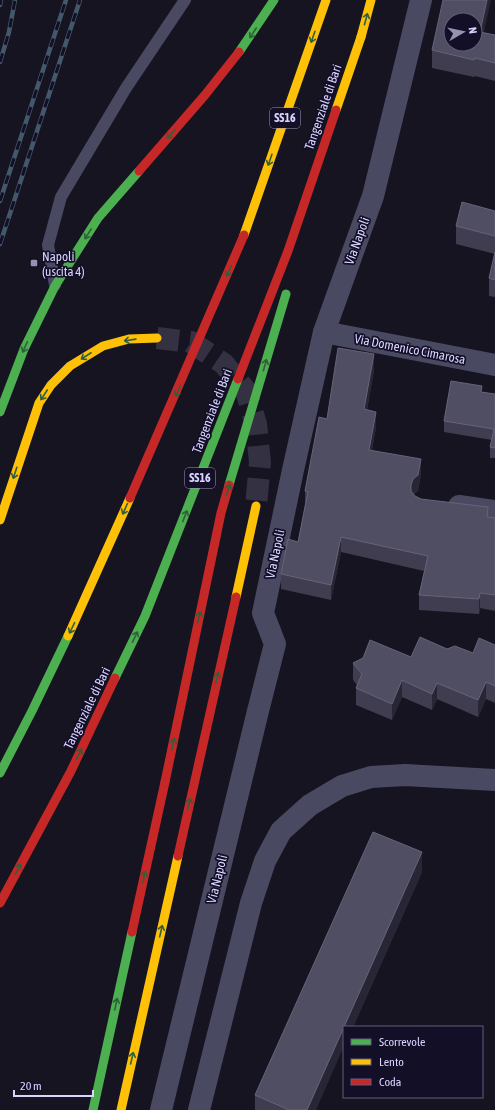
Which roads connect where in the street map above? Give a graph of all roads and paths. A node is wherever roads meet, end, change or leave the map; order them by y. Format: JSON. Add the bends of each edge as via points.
{"nodes":[{"id":1,"x":185,"y":0,"type":"edge"},
{"id":2,"x":274,"y":0,"type":"edge"},
{"id":3,"x":326,"y":0,"type":"edge"},
{"id":4,"x":371,"y":0,"type":"edge"},
{"id":5,"x":421,"y":0,"type":"edge"},
{"id":6,"x":361,"y":37,"type":"junction"},
{"id":7,"x":301,"y":241,"type":"dead end"},
{"id":8,"x":55,"y":286,"type":"junction"},
{"id":9,"x":288,"y":287,"type":"dead end"},
{"id":10,"x":324,"y":332,"type":"junction"},
{"id":11,"x":157,"y":338,"type":"tunnel mouth"},
{"id":12,"x":495,"y":365,"type":"edge"},
{"id":13,"x":0,"y":412,"type":"edge"},
{"id":14,"x":437,"y":503,"type":"edge"},
{"id":15,"x":256,"y":506,"type":"tunnel mouth"},
{"id":16,"x":495,"y":511,"type":"edge"},
{"id":17,"x":0,"y":520,"type":"edge"},
{"id":18,"x":0,"y":773,"type":"edge"},
{"id":19,"x":495,"y":780,"type":"edge"},
{"id":20,"x":0,"y":903,"type":"edge"},
{"id":21,"x":93,"y":1110,"type":"edge"},
{"id":22,"x":121,"y":1110,"type":"edge"},
{"id":23,"x":161,"y":1110,"type":"edge"},
{"id":24,"x":199,"y":1110,"type":"edge"}],
"edges":[{"from":1,"to":8,"type":"lane","via":[[126,88],[61,197],[48,245]]},
{"from":2,"to":8,"type":"highway","one_way":true,"via":[[245,44],[205,95],[98,218]]},
{"from":3,"to":18,"type":"highway","number":"SS16","one_way":true,"bridge":true,"via":[[244,235],[181,385],[82,607]]},
{"from":6,"to":4,"type":"highway","name":"Tangenziale di Bari","number":"SS16","one_way":true},
{"from":5,"to":10,"type":"street","name":"Via Napoli","via":[[373,196]]},
{"from":6,"to":7,"type":"highway","bridge":true},
{"from":20,"to":6,"type":"highway","name":"Tangenziale di Bari","number":"SS16","one_way":true,"bridge":true,"via":[[71,771],[145,616],[288,252]]},
{"from":8,"to":13,"type":"highway","one_way":true,"via":[[24,348]]},
{"from":21,"to":9,"type":"highway","one_way":true,"bridge":true,"via":[[221,513]]},
{"from":10,"to":12,"type":"street","name":"Via Domenico Cimarosa"},
{"from":10,"to":23,"type":"street","name":"Via Napoli","via":[[263,613],[275,644]]},
{"from":11,"to":17,"type":"highway","one_way":true,"via":[[129,339],[103,346],[70,366],[51,385],[39,403]]},
{"from":14,"to":16,"type":"street"},
{"from":22,"to":15,"type":"highway","one_way":true},
{"from":19,"to":24,"type":"street","via":[[405,775],[371,777],[342,786],[310,805],[281,831],[265,861],[251,903]]}]}
